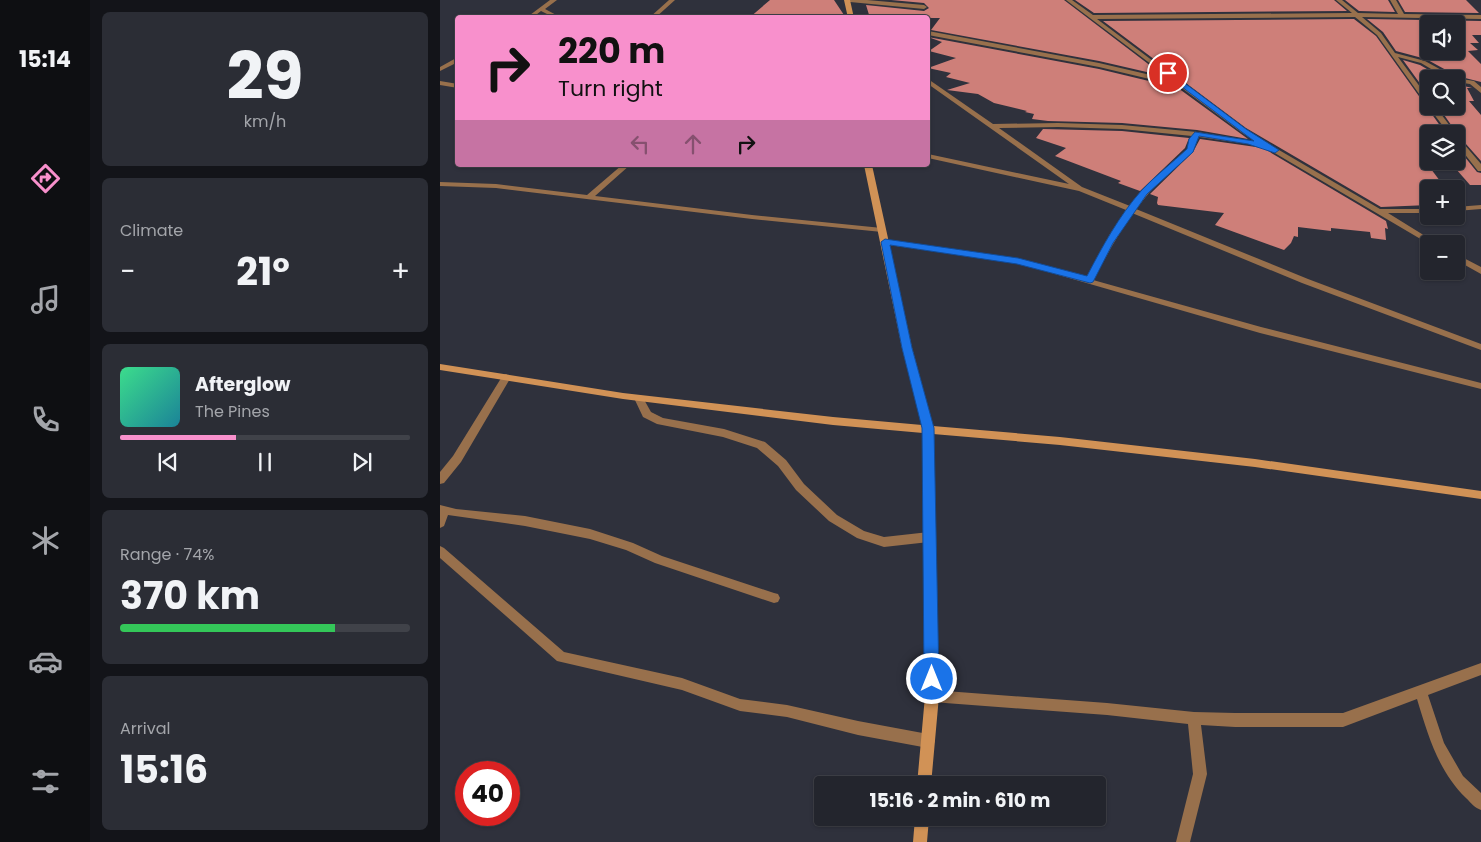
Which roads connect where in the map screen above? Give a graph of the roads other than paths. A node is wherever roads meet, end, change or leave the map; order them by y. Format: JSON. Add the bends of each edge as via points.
{"nodes":[{"id":1,"x":554,"y":0,"type":"edge"},
{"id":2,"x":672,"y":0,"type":"edge"},
{"id":3,"x":848,"y":0,"type":"edge"},
{"id":4,"x":1069,"y":0,"type":"edge"},
{"id":5,"x":1339,"y":0,"type":"edge"},
{"id":6,"x":1393,"y":0,"type":"edge"},
{"id":7,"x":924,"y":7,"type":"dead end"},
{"id":8,"x":541,"y":9,"type":"junction"},
{"id":9,"x":532,"y":15,"type":"edge"},
{"id":10,"x":554,"y":15,"type":"edge"},
{"id":11,"x":654,"y":15,"type":"edge"},
{"id":12,"x":850,"y":15,"type":"edge"},
{"id":13,"x":1360,"y":16,"type":"junction"},
{"id":14,"x":1402,"y":16,"type":"junction"},
{"id":15,"x":1092,"y":17,"type":"junction"},
{"id":16,"x":1481,"y":18,"type":"edge"},
{"id":17,"x":930,"y":33,"type":"edge"},
{"id":18,"x":1394,"y":54,"type":"junction"},
{"id":19,"x":455,"y":61,"type":"edge"},
{"id":20,"x":440,"y":69,"type":"edge"},
{"id":21,"x":1437,"y":70,"type":"edge"},
{"id":22,"x":1465,"y":81,"type":"edge"},
{"id":23,"x":930,"y":82,"type":"edge"},
{"id":24,"x":440,"y":83,"type":"edge"},
{"id":25,"x":1183,"y":84,"type":"junction"},
{"id":26,"x":455,"y":86,"type":"edge"},
{"id":27,"x":1420,"y":91,"type":"edge"},
{"id":28,"x":1481,"y":91,"type":"edge"},
{"id":29,"x":1438,"y":115,"type":"edge"},
{"id":30,"x":1446,"y":125,"type":"edge"},
{"id":31,"x":994,"y":126,"type":"junction"},
{"id":32,"x":1197,"y":134,"type":"junction"},
{"id":33,"x":1465,"y":149,"type":"edge"},
{"id":34,"x":1275,"y":150,"type":"junction"},
{"id":35,"x":930,"y":156,"type":"edge"},
{"id":36,"x":624,"y":167,"type":"edge"},
{"id":37,"x":868,"y":167,"type":"edge"},
{"id":38,"x":1481,"y":169,"type":"edge"},
{"id":39,"x":440,"y":184,"type":"edge"},
{"id":40,"x":1081,"y":189,"type":"junction"},
{"id":41,"x":590,"y":197,"type":"junction"},
{"id":42,"x":1481,"y":207,"type":"edge"},
{"id":43,"x":1132,"y":208,"type":"junction"},
{"id":44,"x":1465,"y":208,"type":"edge"},
{"id":45,"x":1378,"y":211,"type":"junction"},
{"id":46,"x":1420,"y":211,"type":"edge"},
{"id":47,"x":882,"y":230,"type":"junction"},
{"id":48,"x":1420,"y":236,"type":"edge"},
{"id":49,"x":885,"y":242,"type":"junction"},
{"id":50,"x":1465,"y":261,"type":"edge"},
{"id":51,"x":1481,"y":271,"type":"edge"},
{"id":52,"x":1090,"y":280,"type":"junction"},
{"id":53,"x":1481,"y":347,"type":"edge"},
{"id":54,"x":440,"y":367,"type":"edge"},
{"id":55,"x":506,"y":377,"type":"junction"},
{"id":56,"x":1481,"y":386,"type":"edge"},
{"id":57,"x":640,"y":398,"type":"junction"},
{"id":58,"x":928,"y":428,"type":"junction"},
{"id":59,"x":440,"y":480,"type":"edge"},
{"id":60,"x":1481,"y":495,"type":"edge"},
{"id":61,"x":442,"y":510,"type":"edge"},
{"id":62,"x":440,"y":523,"type":"edge"},
{"id":63,"x":929,"y":537,"type":"junction"},
{"id":64,"x":440,"y":551,"type":"edge"},
{"id":65,"x":774,"y":598,"type":"dead end"},
{"id":66,"x":1481,"y":668,"type":"edge"},
{"id":67,"x":1421,"y":692,"type":"junction"},
{"id":68,"x":932,"y":696,"type":"junction"},
{"id":69,"x":1194,"y":718,"type":"junction"},
{"id":70,"x":928,"y":741,"type":"junction"},
{"id":71,"x":925,"y":776,"type":"edge"},
{"id":72,"x":1481,"y":803,"type":"edge"},
{"id":73,"x":921,"y":826,"type":"edge"},
{"id":74,"x":920,"y":842,"type":"edge"},
{"id":75,"x":1182,"y":842,"type":"edge"}],
"edges":[{"from":1,"to":8,"type":"street"},
{"from":2,"to":11,"type":"street"},
{"from":3,"to":7,"type":"street"},
{"from":3,"to":12,"type":"street"},
{"from":4,"to":15,"type":"street"},
{"from":5,"to":13,"type":"street"},
{"from":6,"to":14,"type":"street"},
{"from":8,"to":9,"type":"street"},
{"from":8,"to":10,"type":"street"},
{"from":13,"to":14,"type":"street"},
{"from":13,"to":15,"type":"street"},
{"from":13,"to":18,"type":"street"},
{"from":14,"to":16,"type":"street"},
{"from":15,"to":25,"type":"street"},
{"from":17,"to":25,"type":"street"},
{"from":18,"to":21,"type":"street","via":[[1423,62]]},
{"from":18,"to":27,"type":"street"},
{"from":19,"to":20,"type":"street"},
{"from":22,"to":28,"type":"street","via":[[1472,82]]},
{"from":23,"to":31,"type":"street"},
{"from":24,"to":26,"type":"street"},
{"from":25,"to":34,"type":"street"},
{"from":29,"to":30,"type":"street"},
{"from":31,"to":32,"type":"street","via":[[1078,124]]},
{"from":31,"to":40,"type":"street"},
{"from":32,"to":34,"type":"street","via":[[1250,142]]},
{"from":32,"to":43,"type":"street","via":[[1190,150],[1144,192]]},
{"from":33,"to":38,"type":"street"},
{"from":34,"to":45,"type":"street"},
{"from":35,"to":40,"type":"street"},
{"from":36,"to":41,"type":"street"},
{"from":37,"to":47,"type":"street"},
{"from":39,"to":41,"type":"street","via":[[496,186]]},
{"from":40,"to":43,"type":"street"},
{"from":41,"to":47,"type":"street"},
{"from":42,"to":44,"type":"street"},
{"from":43,"to":52,"type":"street","via":[[1108,243]]},
{"from":43,"to":53,"type":"street","via":[[1305,280]]},
{"from":45,"to":46,"type":"street"},
{"from":45,"to":48,"type":"street"},
{"from":47,"to":49,"type":"street"},
{"from":49,"to":52,"type":"street","via":[[1018,261]]},
{"from":49,"to":58,"type":"street"},
{"from":50,"to":51,"type":"street"},
{"from":52,"to":56,"type":"street","via":[[1260,330]]},
{"from":54,"to":55,"type":"street"},
{"from":55,"to":57,"type":"street"},
{"from":55,"to":59,"type":"street","via":[[457,459]]},
{"from":57,"to":58,"type":"street"},
{"from":57,"to":63,"type":"street","via":[[647,414],[661,421],[724,433],[761,445],[833,518],[861,535],[884,542]]},
{"from":58,"to":60,"type":"street","via":[[1255,463]]},
{"from":58,"to":63,"type":"street"},
{"from":61,"to":62,"type":"street"},
{"from":61,"to":65,"type":"street","via":[[590,534]]},
{"from":63,"to":68,"type":"street"},
{"from":64,"to":70,"type":"street","via":[[561,657],[682,684],[740,705]]},
{"from":66,"to":67,"type":"street"},
{"from":67,"to":69,"type":"street","via":[[1343,720]]},
{"from":67,"to":72,"type":"street","via":[[1438,746],[1458,781]]},
{"from":68,"to":69,"type":"street"},
{"from":68,"to":70,"type":"street"},
{"from":69,"to":75,"type":"street","via":[[1200,774]]},
{"from":70,"to":71,"type":"street"},
{"from":73,"to":74,"type":"street"}]}
